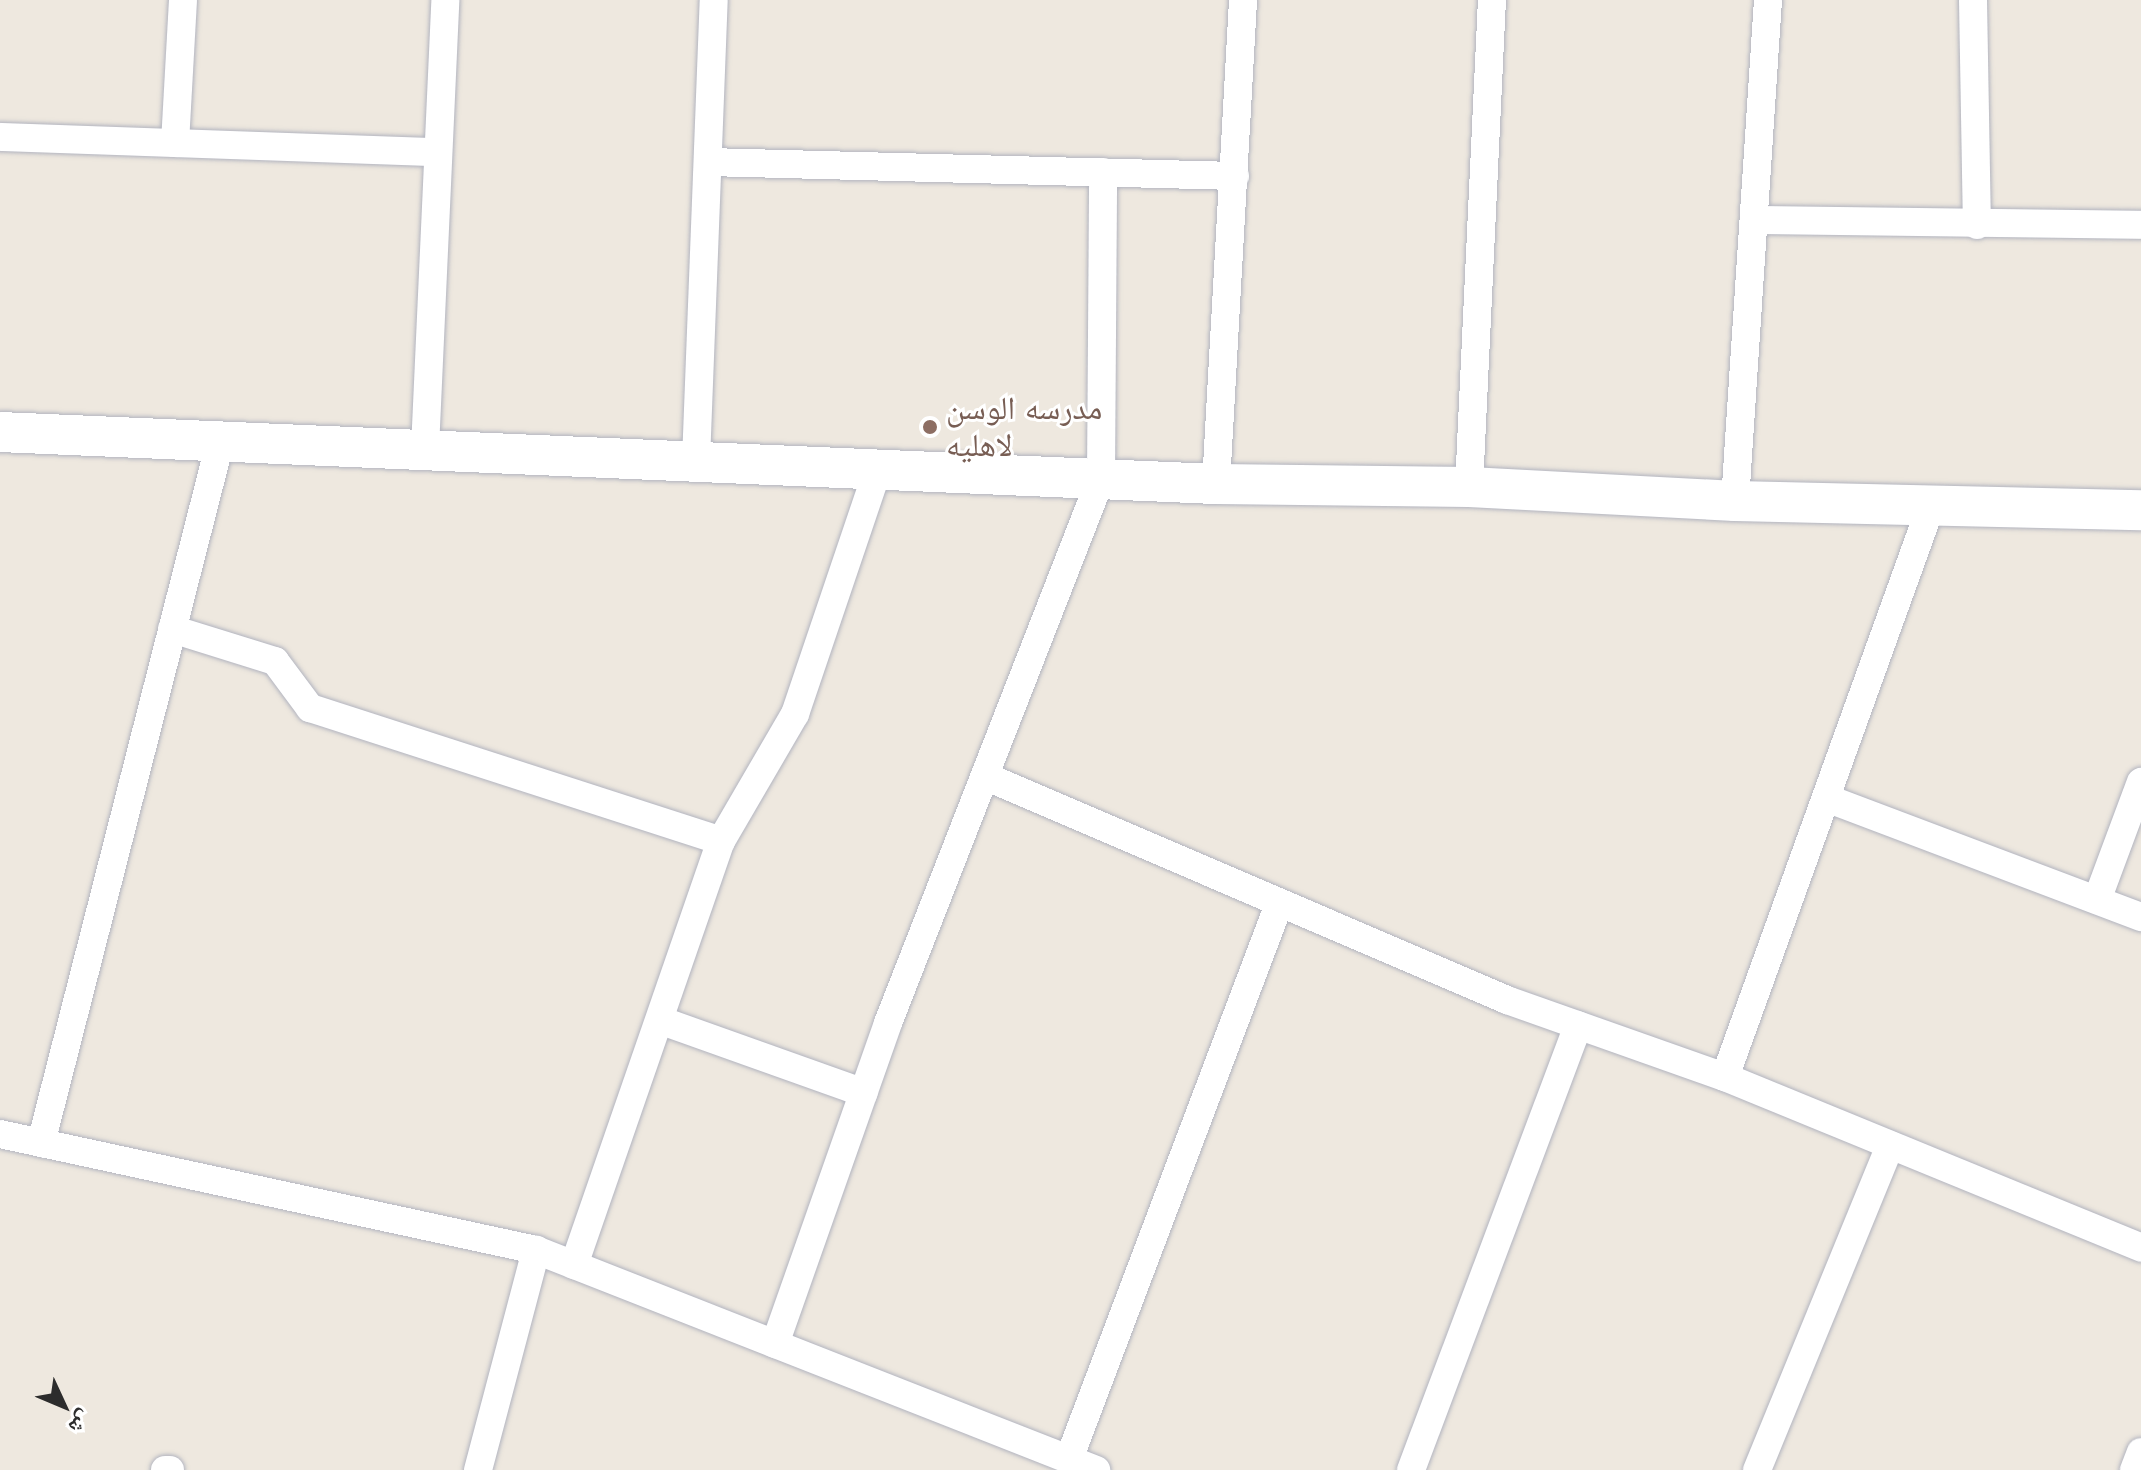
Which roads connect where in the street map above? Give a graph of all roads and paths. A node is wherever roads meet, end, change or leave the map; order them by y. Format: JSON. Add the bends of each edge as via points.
{"nodes":[{"id":1,"x":183,"y":0,"type":"edge"},
{"id":2,"x":445,"y":0,"type":"edge"},
{"id":3,"x":714,"y":0,"type":"edge"},
{"id":4,"x":1243,"y":0,"type":"edge"},
{"id":5,"x":1492,"y":0,"type":"edge"},
{"id":6,"x":1768,"y":0,"type":"edge"},
{"id":7,"x":1973,"y":0,"type":"edge"},
{"id":8,"x":0,"y":137,"type":"edge"},
{"id":9,"x":175,"y":143,"type":"junction"},
{"id":10,"x":438,"y":152,"type":"junction"},
{"id":11,"x":708,"y":162,"type":"junction"},
{"id":12,"x":1103,"y":172,"type":"junction"},
{"id":13,"x":1235,"y":176,"type":"junction"},
{"id":14,"x":1754,"y":220,"type":"junction"},
{"id":15,"x":1977,"y":225,"type":"junction"},
{"id":16,"x":2141,"y":225,"type":"edge"},
{"id":17,"x":0,"y":432,"type":"edge"},
{"id":18,"x":220,"y":443,"type":"junction"},
{"id":19,"x":425,"y":449,"type":"junction"},
{"id":20,"x":696,"y":461,"type":"junction"},
{"id":21,"x":878,"y":469,"type":"junction"},
{"id":22,"x":1101,"y":478,"type":"junction"},
{"id":23,"x":1216,"y":484,"type":"junction"},
{"id":24,"x":1469,"y":487,"type":"junction"},
{"id":25,"x":1735,"y":501,"type":"junction"},
{"id":26,"x":1931,"y":506,"type":"junction"},
{"id":27,"x":2141,"y":510,"type":"edge"},
{"id":28,"x":172,"y":629,"type":"junction"},
{"id":29,"x":987,"y":777,"type":"junction"},
{"id":30,"x":2141,"y":782,"type":"edge"},
{"id":31,"x":1826,"y":798,"type":"junction"},
{"id":32,"x":721,"y":841,"type":"junction"},
{"id":33,"x":2097,"y":900,"type":"junction"},
{"id":34,"x":1279,"y":904,"type":"junction"},
{"id":35,"x":2141,"y":917,"type":"edge"},
{"id":36,"x":662,"y":1021,"type":"junction"},
{"id":37,"x":1578,"y":1025,"type":"junction"},
{"id":38,"x":1725,"y":1077,"type":"junction"},
{"id":39,"x":864,"y":1093,"type":"junction"},
{"id":40,"x":0,"y":1134,"type":"edge"},
{"id":41,"x":41,"y":1143,"type":"junction"},
{"id":42,"x":1890,"y":1145,"type":"junction"},
{"id":43,"x":2141,"y":1248,"type":"edge"},
{"id":44,"x":536,"y":1250,"type":"junction"},
{"id":45,"x":574,"y":1265,"type":"junction"},
{"id":46,"x":775,"y":1344,"type":"junction"},
{"id":47,"x":2141,"y":1452,"type":"edge"},
{"id":48,"x":1069,"y":1459,"type":"junction"},
{"id":49,"x":478,"y":1470,"type":"edge"},
{"id":50,"x":1096,"y":1470,"type":"edge"},
{"id":51,"x":1411,"y":1470,"type":"edge"},
{"id":52,"x":1757,"y":1470,"type":"edge"},
{"id":53,"x":2134,"y":1470,"type":"edge"}],
"edges":[{"from":1,"to":9,"type":"street"},
{"from":2,"to":10,"type":"street"},
{"from":3,"to":11,"type":"street"},
{"from":4,"to":13,"type":"street"},
{"from":5,"to":24,"type":"street"},
{"from":6,"to":14,"type":"street"},
{"from":7,"to":15,"type":"street"},
{"from":8,"to":9,"type":"street"},
{"from":9,"to":10,"type":"street"},
{"from":10,"to":19,"type":"street"},
{"from":11,"to":12,"type":"street"},
{"from":11,"to":20,"type":"street"},
{"from":12,"to":13,"type":"street"},
{"from":12,"to":22,"type":"street"},
{"from":13,"to":23,"type":"street"},
{"from":14,"to":15,"type":"street"},
{"from":14,"to":25,"type":"street"},
{"from":15,"to":16,"type":"street"},
{"from":17,"to":18,"type":"street"},
{"from":18,"to":19,"type":"street"},
{"from":18,"to":28,"type":"street"},
{"from":19,"to":20,"type":"street"},
{"from":20,"to":21,"type":"street"},
{"from":21,"to":22,"type":"street"},
{"from":21,"to":32,"type":"street","via":[[795,714]]},
{"from":22,"to":23,"type":"street"},
{"from":22,"to":29,"type":"street"},
{"from":23,"to":24,"type":"street"},
{"from":24,"to":25,"type":"street"},
{"from":25,"to":26,"type":"street"},
{"from":26,"to":27,"type":"street"},
{"from":26,"to":31,"type":"street"},
{"from":28,"to":32,"type":"street","via":[[275,661],[310,708]]},
{"from":28,"to":41,"type":"street"},
{"from":29,"to":34,"type":"street"},
{"from":29,"to":39,"type":"street"},
{"from":30,"to":33,"type":"street"},
{"from":31,"to":33,"type":"street"},
{"from":31,"to":38,"type":"street"},
{"from":32,"to":36,"type":"street"},
{"from":33,"to":35,"type":"street"},
{"from":34,"to":37,"type":"street"},
{"from":34,"to":48,"type":"street"},
{"from":36,"to":39,"type":"street"},
{"from":36,"to":45,"type":"street"},
{"from":37,"to":38,"type":"street"},
{"from":37,"to":51,"type":"street"},
{"from":38,"to":42,"type":"street"},
{"from":39,"to":46,"type":"street"},
{"from":40,"to":41,"type":"street"},
{"from":41,"to":44,"type":"street"},
{"from":42,"to":43,"type":"street"},
{"from":42,"to":52,"type":"street"},
{"from":44,"to":45,"type":"street"},
{"from":44,"to":49,"type":"street"},
{"from":45,"to":46,"type":"street"},
{"from":46,"to":48,"type":"street"},
{"from":47,"to":53,"type":"street"},
{"from":48,"to":50,"type":"street"}]}
